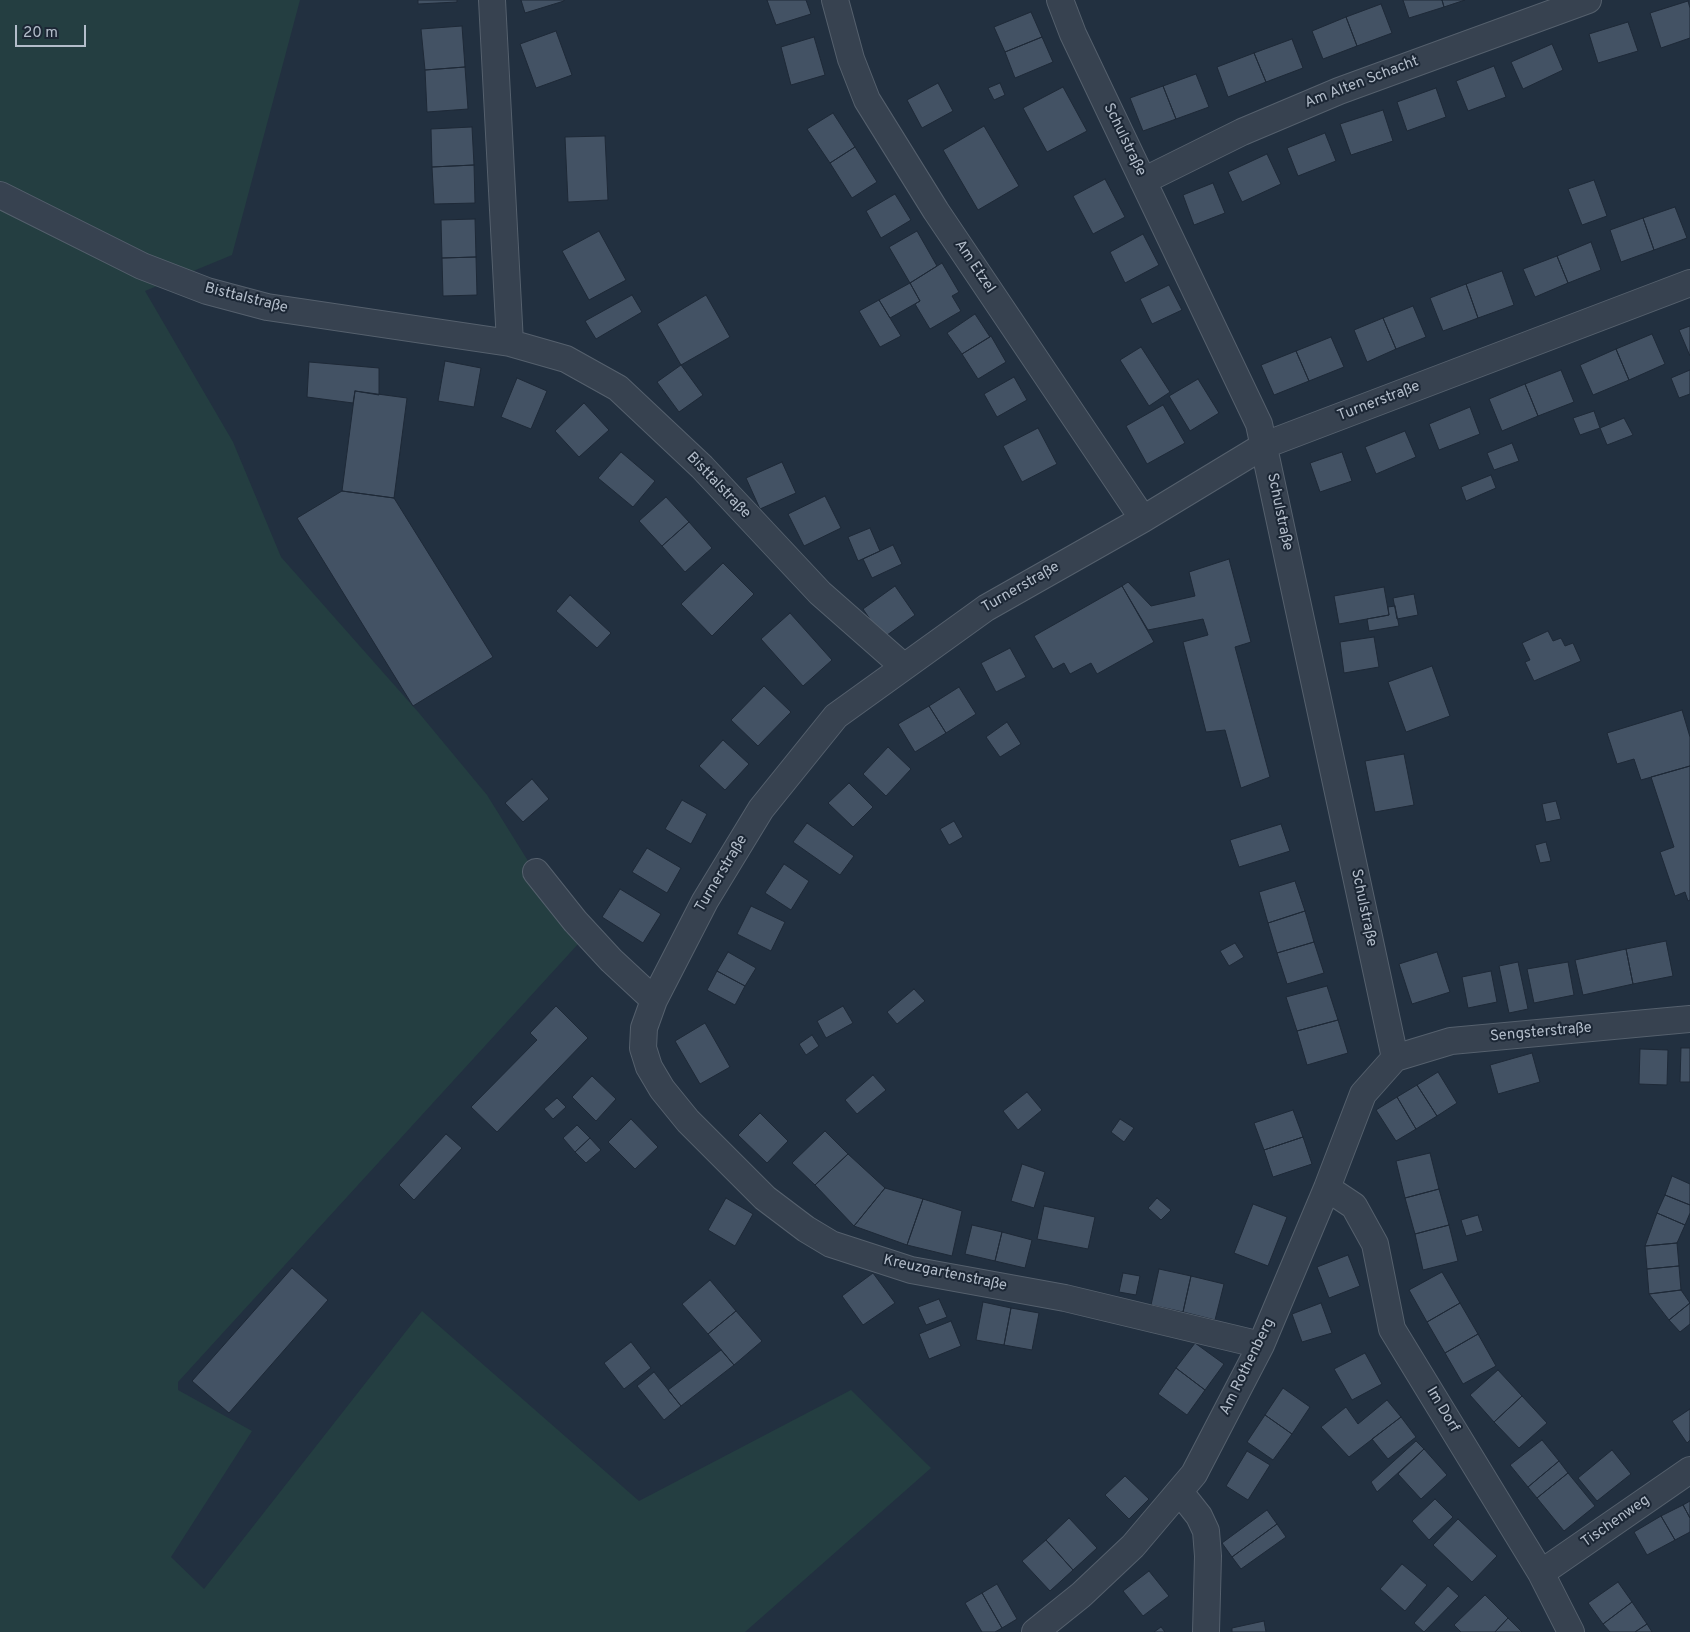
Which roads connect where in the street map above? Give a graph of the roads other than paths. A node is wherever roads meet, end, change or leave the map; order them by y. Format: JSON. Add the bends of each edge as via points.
{"nodes":[{"id":1,"x":492,"y":0,"type":"edge"},
{"id":2,"x":835,"y":0,"type":"edge"},
{"id":3,"x":1060,"y":0,"type":"edge"},
{"id":4,"x":1588,"y":0,"type":"edge"},
{"id":5,"x":1143,"y":181,"type":"junction"},
{"id":6,"x":0,"y":195,"type":"edge"},
{"id":7,"x":1690,"y":283,"type":"edge"},
{"id":8,"x":510,"y":343,"type":"junction"},
{"id":9,"x":1265,"y":445,"type":"junction"},
{"id":10,"x":1143,"y":519,"type":"junction"},
{"id":11,"x":903,"y":666,"type":"junction"},
{"id":12,"x":536,"y":872,"type":"dead end"},
{"id":13,"x":654,"y":1000,"type":"junction"},
{"id":14,"x":1690,"y":1019,"type":"edge"},
{"id":15,"x":1395,"y":1058,"type":"junction"},
{"id":16,"x":1328,"y":1188,"type":"junction"},
{"id":17,"x":1261,"y":1345,"type":"junction"},
{"id":18,"x":1690,"y":1470,"type":"edge"},
{"id":19,"x":1180,"y":1492,"type":"junction"},
{"id":20,"x":1541,"y":1573,"type":"junction"},
{"id":21,"x":1034,"y":1632,"type":"edge"},
{"id":22,"x":1206,"y":1632,"type":"edge"},
{"id":23,"x":1571,"y":1632,"type":"edge"}],
"edges":[{"from":1,"to":8,"type":"street"},
{"from":2,"to":10,"type":"street","name":"Am Etzel","via":[[851,59],[867,100],[936,211]]},
{"from":3,"to":5,"type":"street","name":"Schulstraße"},
{"from":4,"to":5,"type":"street","name":"Am Alten Schacht","via":[[1339,91],[1242,132]]},
{"from":5,"to":9,"type":"street","name":"Schulstraße","via":[[1249,398]]},
{"from":6,"to":8,"type":"street","name":"Bisttalstraße","via":[[142,266],[207,292],[266,307]]},
{"from":7,"to":9,"type":"street","name":"Turnerstraße"},
{"from":8,"to":11,"type":"street","name":"Bisttalstraße","via":[[566,358],[618,388],[702,467],[820,594]]},
{"from":9,"to":10,"type":"street","name":"Turnerstraße"},
{"from":9,"to":15,"type":"street","name":"Schulstraße"},
{"from":10,"to":11,"type":"street","name":"Turnerstraße","via":[[986,608]]},
{"from":11,"to":13,"type":"street","name":"Turnerstraße","via":[[836,716],[761,809],[705,901]]},
{"from":12,"to":13,"type":"street","via":[[581,928]]},
{"from":13,"to":17,"type":"street","name":"Kreuzgartenstraße","via":[[644,1028],[643,1048],[649,1067],[662,1089],[688,1121],[765,1198],[832,1244],[911,1270],[1064,1298]]},
{"from":14,"to":15,"type":"street","name":"Sengsterstraße","via":[[1451,1041]]},
{"from":15,"to":16,"type":"street","name":"Am Rothenberg","via":[[1363,1094]]},
{"from":16,"to":17,"type":"street","name":"Am Rothenberg"},
{"from":16,"to":20,"type":"street","name":"Im Dorf","via":[[1354,1206],[1358,1213],[1375,1244],[1392,1329]]},
{"from":17,"to":19,"type":"street","name":"Am Rothenberg","via":[[1194,1474]]},
{"from":18,"to":20,"type":"street","name":"Tischenweg"},
{"from":19,"to":21,"type":"street","name":"Am Rothenberg","via":[[1108,1570]]},
{"from":19,"to":22,"type":"street","via":[[1206,1531]]},
{"from":20,"to":23,"type":"street","name":"Im Dorf"}]}
